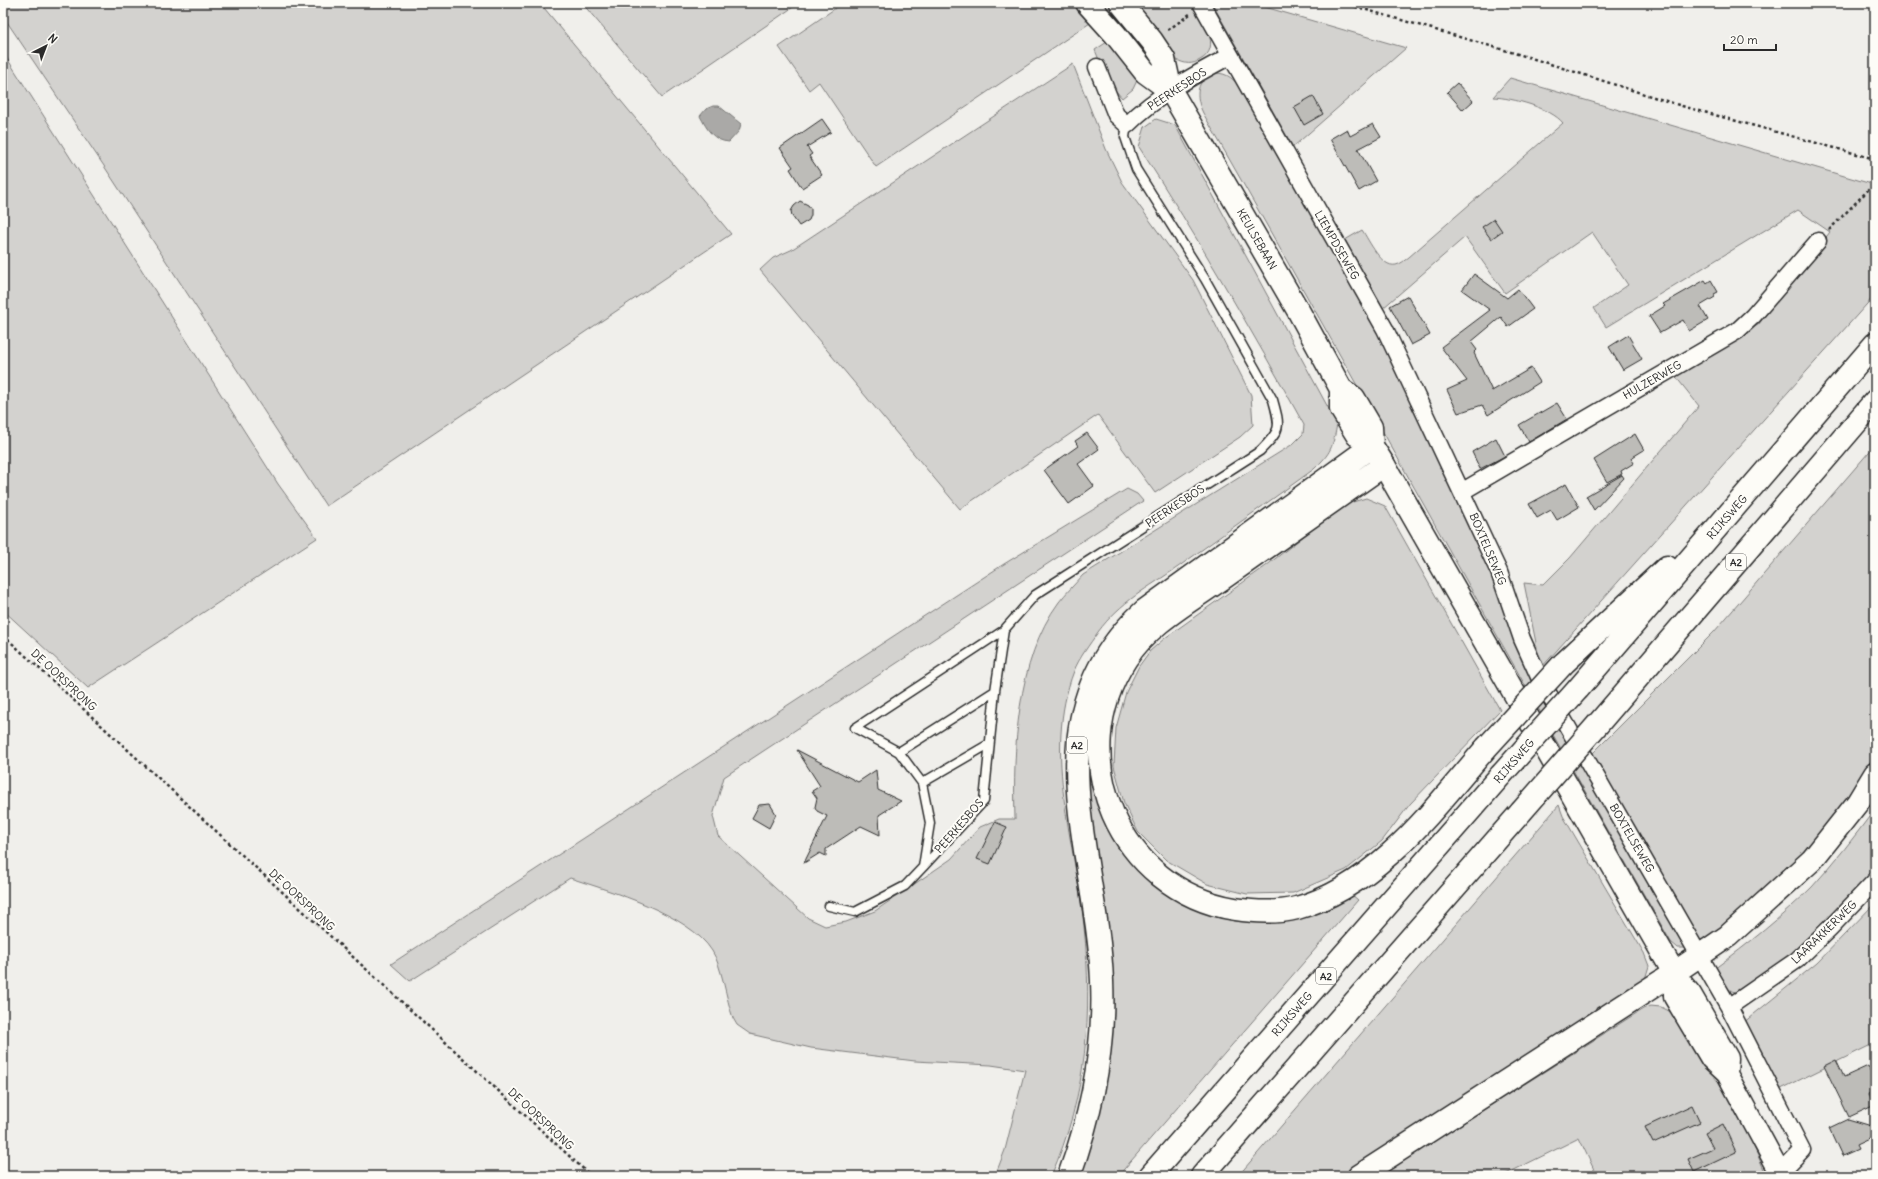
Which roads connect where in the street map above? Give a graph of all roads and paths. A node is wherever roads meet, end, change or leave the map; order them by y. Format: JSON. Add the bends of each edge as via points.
{"nodes":[{"id":1,"x":1087,"y":3,"type":"edge"},
{"id":2,"x":1121,"y":3,"type":"edge"},
{"id":3,"x":1200,"y":3,"type":"edge"},
{"id":4,"x":1343,"y":3,"type":"edge"},
{"id":5,"x":1230,"y":56,"type":"junction"},
{"id":6,"x":1097,"y":67,"type":"dead end"},
{"id":7,"x":1171,"y":91,"type":"junction"},
{"id":8,"x":1127,"y":125,"type":"junction"},
{"id":9,"x":1875,"y":159,"type":"edge"},
{"id":10,"x":1875,"y":183,"type":"edge"},
{"id":11,"x":1818,"y":241,"type":"joint"},
{"id":12,"x":1875,"y":344,"type":"edge"},
{"id":13,"x":1341,"y":389,"type":"joint"},
{"id":14,"x":1875,"y":400,"type":"edge"},
{"id":15,"x":1372,"y":446,"type":"junction"},
{"id":16,"x":1384,"y":465,"type":"junction"},
{"id":17,"x":1750,"y":490,"type":"junction"},
{"id":18,"x":1463,"y":491,"type":"junction"},
{"id":19,"x":1004,"y":630,"type":"junction"},
{"id":20,"x":3,"y":635,"type":"edge"},
{"id":21,"x":995,"y":691,"type":"junction"},
{"id":22,"x":989,"y":744,"type":"junction"},
{"id":23,"x":899,"y":752,"type":"junction"},
{"id":24,"x":1875,"y":774,"type":"edge"},
{"id":25,"x":922,"y":783,"type":"junction"},
{"id":26,"x":923,"y":867,"type":"junction"},
{"id":27,"x":1875,"y":881,"type":"edge"},
{"id":28,"x":828,"y":906,"type":"dead end"},
{"id":29,"x":1699,"y":956,"type":"junction"},
{"id":30,"x":1674,"y":974,"type":"junction"},
{"id":31,"x":1729,"y":1007,"type":"junction"},
{"id":32,"x":1781,"y":1174,"type":"edge"},
{"id":33,"x":591,"y":1176,"type":"edge"},
{"id":34,"x":1069,"y":1176,"type":"edge"},
{"id":35,"x":1150,"y":1176,"type":"edge"},
{"id":36,"x":1202,"y":1176,"type":"edge"},
{"id":37,"x":1359,"y":1176,"type":"edge"}],
"edges":[{"from":1,"to":7,"type":"main road","name":"KEULSEBAAN","via":[[1145,72]]},
{"from":2,"to":7,"type":"main road","name":"KEULSEBAAN","via":[[1164,59]]},
{"from":3,"to":5,"type":"street","name":"LIEMPDSEWEG"},
{"from":4,"to":9,"type":"path","via":[[1572,70],[1682,106]]},
{"from":5,"to":7,"type":"street","name":"PEERKESBOS"},
{"from":5,"to":18,"type":"street","name":"LIEMPDSEWEG","via":[[1385,329]]},
{"from":6,"to":8,"type":"street","via":[[1116,115]]},
{"from":7,"to":8,"type":"street","name":"PEERKESBOS"},
{"from":7,"to":13,"type":"main road","name":"KEULSEBAAN"},
{"from":8,"to":19,"type":"lane","name":"PEERKESBOS","via":[[1124,136],[1136,169],[1209,285],[1273,400],[1279,422],[1275,437],[1260,451],[1035,595]]},
{"from":10,"to":11,"type":"path"},
{"from":11,"to":18,"type":"street","name":"HULZERWEG","via":[[1754,316],[1737,331]]},
{"from":12,"to":17,"type":"main road","name":"RIJKSWEG","number":"A2"},
{"from":13,"to":15,"type":"main road","name":"BOXTELSEWEG","via":[[1354,398],[1371,427]]},
{"from":14,"to":36,"type":"main road","number":"A2","bridge":true,"via":[[1598,724]]},
{"from":15,"to":16,"type":"main road","name":"BOXTELSEWEG"},
{"from":15,"to":34,"type":"main road","number":"A2","via":[[1144,611],[1112,645],[1088,691],[1080,719],[1077,753],[1080,815],[1100,939],[1103,1016],[1101,1051],[1088,1117]]},
{"from":16,"to":17,"type":"main road","number":"A2","bridge":true,"via":[[1146,634],[1114,678],[1100,723],[1099,760],[1109,806],[1116,823],[1152,869],[1174,886],[1200,900],[1246,911],[1270,911],[1296,908],[1344,889],[1388,856],[1563,664]]},
{"from":16,"to":30,"type":"main road","name":"BOXTELSEWEG"},
{"from":17,"to":35,"type":"main road","name":"RIJKSWEG","number":"A2","bridge":true},
{"from":18,"to":29,"type":"street","name":"BOXTELSEWEG","via":[[1499,572],[1522,639],[1540,679]]},
{"from":19,"to":21,"type":"lane","name":"PEERKESBOS"},
{"from":19,"to":23,"type":"lane","via":[[855,728]]},
{"from":20,"to":33,"type":"path","name":"DE OORSPRONG"},
{"from":21,"to":22,"type":"lane","name":"PEERKESBOS"},
{"from":21,"to":23,"type":"lane"},
{"from":22,"to":25,"type":"lane"},
{"from":22,"to":26,"type":"lane","name":"PEERKESBOS","via":[[984,801]]},
{"from":23,"to":25,"type":"lane"},
{"from":24,"to":29,"type":"main road","via":[[1858,802],[1812,860],[1755,914]]},
{"from":25,"to":26,"type":"lane","via":[[930,823]]},
{"from":26,"to":28,"type":"lane","name":"PEERKESBOS","via":[[904,886],[854,912]]},
{"from":27,"to":31,"type":"street","name":"LAARAKKERWEG","via":[[1797,960]]},
{"from":29,"to":30,"type":"main road"},
{"from":29,"to":31,"type":"street","name":"BOXTELSEWEG"},
{"from":30,"to":32,"type":"street","name":"BOXTELSEWEG","via":[[1692,994],[1725,1052],[1728,1058],[1727,1074]]},
{"from":30,"to":37,"type":"main road"},
{"from":31,"to":32,"type":"street","name":"BOXTELSEWEG","via":[[1802,1150]]}]}
